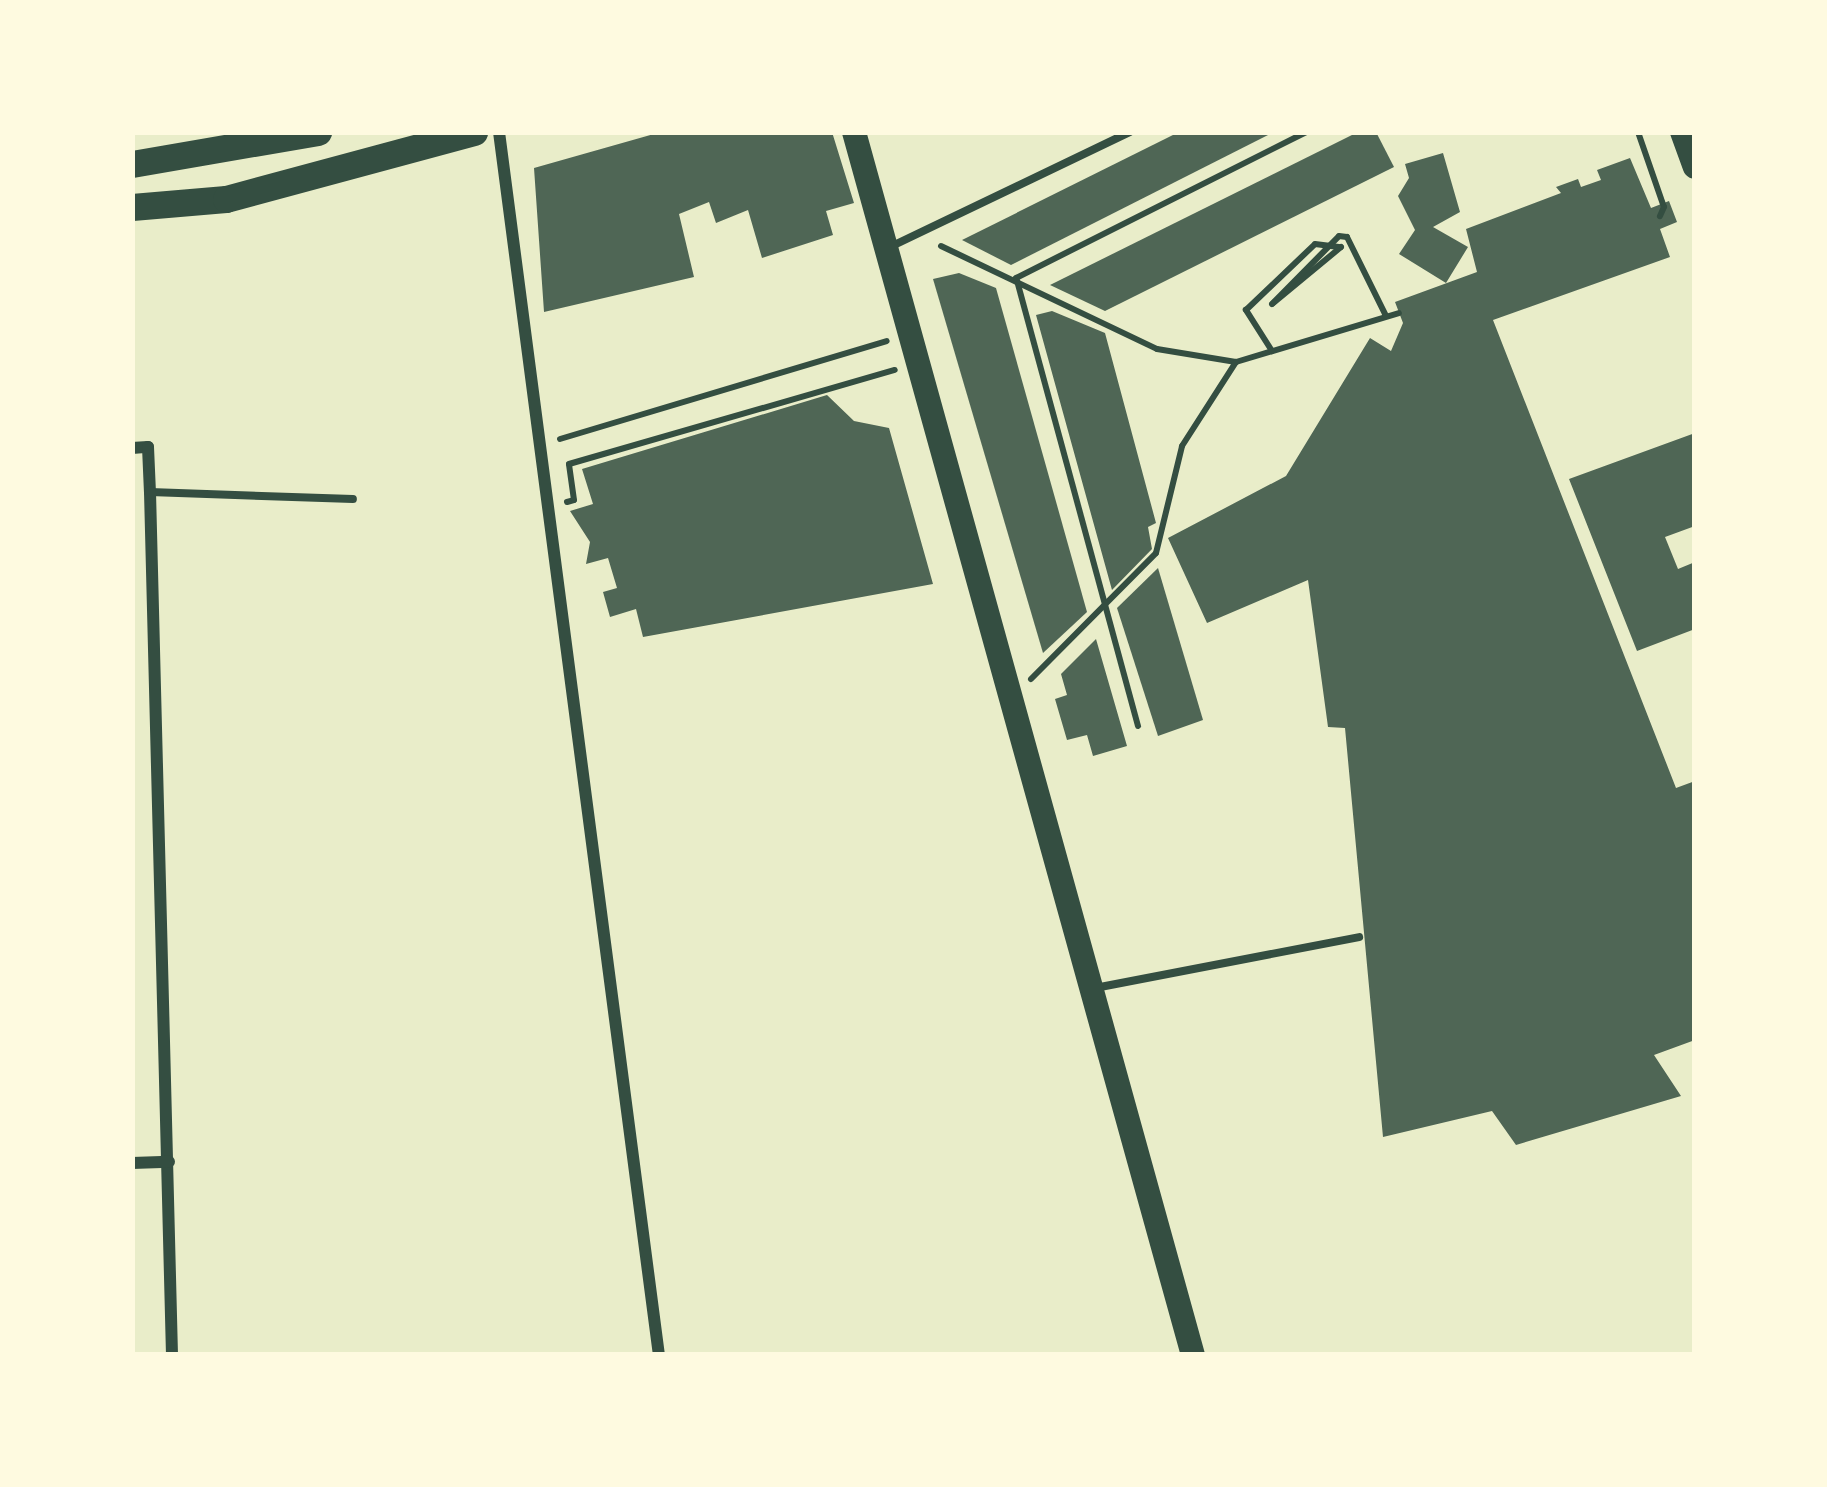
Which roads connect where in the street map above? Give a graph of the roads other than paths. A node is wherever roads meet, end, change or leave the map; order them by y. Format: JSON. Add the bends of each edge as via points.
{"nodes":[{"id":1,"x":318,"y":132,"type":"edge"},
{"id":2,"x":474,"y":132,"type":"edge"},
{"id":3,"x":499,"y":132,"type":"edge"},
{"id":4,"x":854,"y":132,"type":"edge"},
{"id":5,"x":1130,"y":132,"type":"edge"},
{"id":6,"x":1682,"y":132,"type":"edge"},
{"id":7,"x":132,"y":164,"type":"edge"},
{"id":8,"x":1695,"y":167,"type":"edge"},
{"id":9,"x":132,"y":207,"type":"edge"},
{"id":10,"x":900,"y":242,"type":"junction"},
{"id":11,"x":132,"y":448,"type":"edge"},
{"id":12,"x":150,"y":492,"type":"junction"},
{"id":13,"x":352,"y":500,"type":"dead end"},
{"id":14,"x":1359,"y":937,"type":"dead end"},
{"id":15,"x":1090,"y":989,"type":"junction"},
{"id":16,"x":169,"y":1162,"type":"junction"},
{"id":17,"x":132,"y":1163,"type":"edge"},
{"id":18,"x":172,"y":1355,"type":"edge"},
{"id":19,"x":659,"y":1355,"type":"edge"},
{"id":20,"x":1193,"y":1355,"type":"edge"}],
"edges":[{"from":1,"to":7,"type":"highway"},
{"from":2,"to":9,"type":"highway","via":[[246,194]]},
{"from":3,"to":19,"type":"street"},
{"from":4,"to":10,"type":"main road"},
{"from":5,"to":10,"type":"lane"},
{"from":6,"to":8,"type":"main road"},
{"from":10,"to":15,"type":"main road","via":[[921,363]]},
{"from":11,"to":12,"type":"street","via":[[148,447]]},
{"from":12,"to":13,"type":"lane"},
{"from":12,"to":16,"type":"street"},
{"from":14,"to":15,"type":"lane"},
{"from":15,"to":20,"type":"main road"},
{"from":16,"to":17,"type":"street"},
{"from":16,"to":18,"type":"street"}]}
